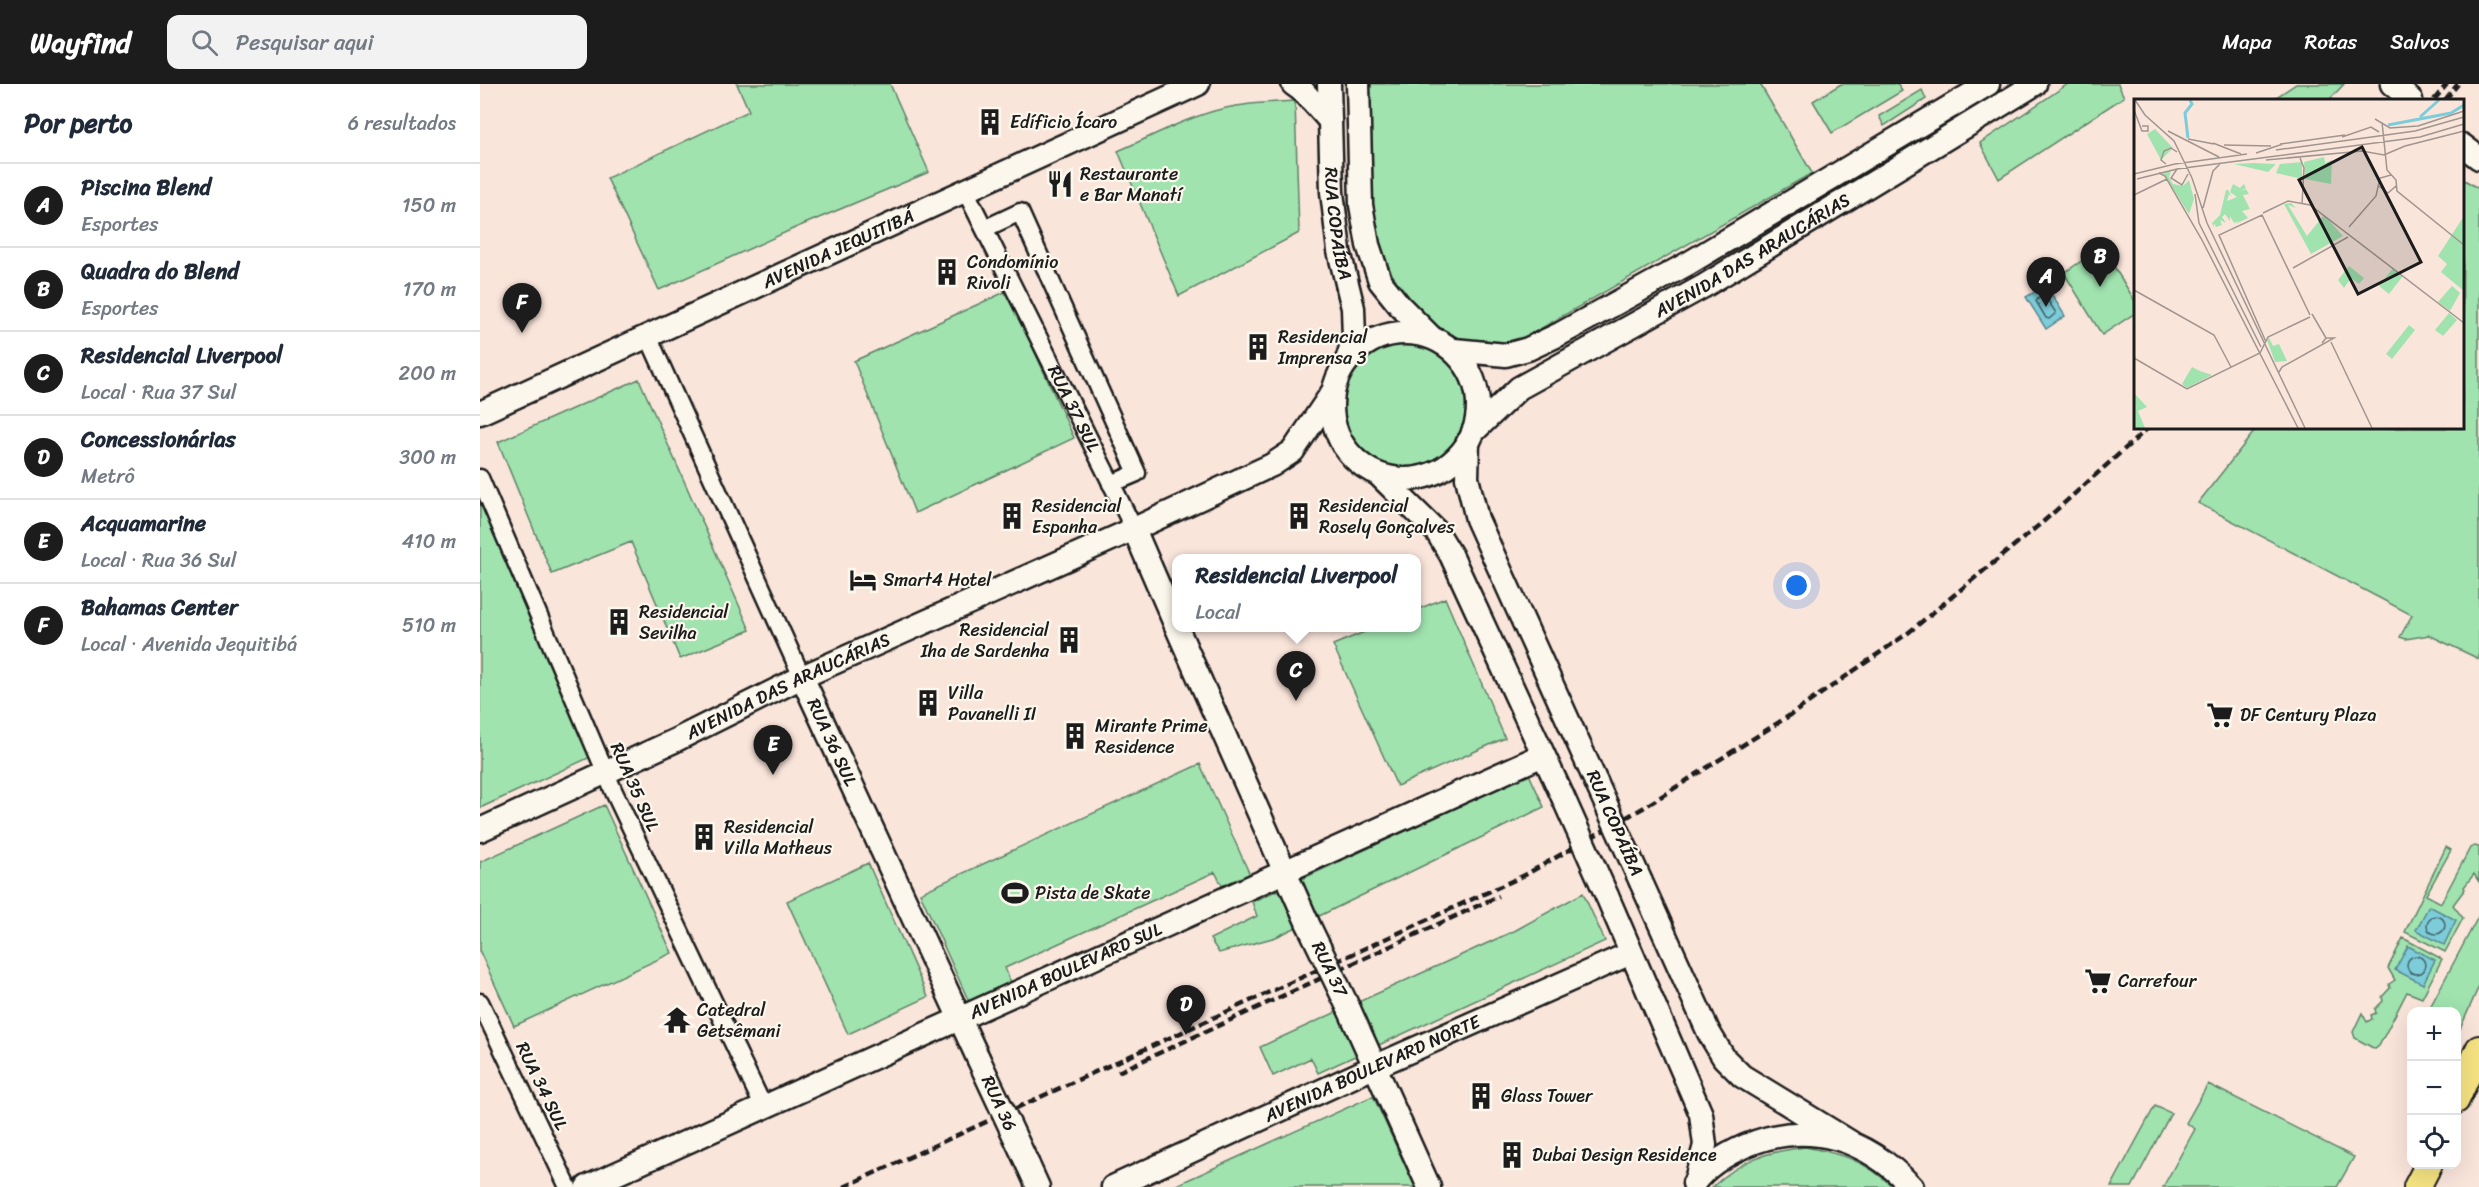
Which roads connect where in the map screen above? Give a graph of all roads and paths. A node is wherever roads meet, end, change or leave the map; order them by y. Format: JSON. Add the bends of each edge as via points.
{"nodes":[{"id":1,"x":1198,"y":84,"type":"edge"},
{"id":2,"x":1293,"y":84,"type":"edge"},
{"id":3,"x":1329,"y":84,"type":"edge"},
{"id":4,"x":1358,"y":84,"type":"edge"},
{"id":5,"x":1988,"y":84,"type":"edge"},
{"id":6,"x":2035,"y":84,"type":"edge"},
{"id":7,"x":2392,"y":84,"type":"edge"},
{"id":8,"x":2410,"y":99,"type":"edge"},
{"id":9,"x":1330,"y":121,"type":"junction"},
{"id":10,"x":966,"y":192,"type":"junction"},
{"id":11,"x":986,"y":228,"type":"junction"},
{"id":12,"x":1689,"y":263,"type":"junction"},
{"id":13,"x":1704,"y":286,"type":"junction"},
{"id":14,"x":648,"y":336,"type":"junction"},
{"id":15,"x":1431,"y":337,"type":"junction"},
{"id":16,"x":1454,"y":350,"type":"junction"},
{"id":17,"x":1347,"y":360,"type":"junction"},
{"id":18,"x":1332,"y":393,"type":"junction"},
{"id":19,"x":480,"y":413,"type":"edge"},
{"id":20,"x":1471,"y":437,"type":"junction"},
{"id":21,"x":1380,"y":476,"type":"junction"},
{"id":22,"x":480,"y":478,"type":"edge"},
{"id":23,"x":1111,"y":484,"type":"junction"},
{"id":24,"x":1134,"y":530,"type":"junction"},
{"id":25,"x":1172,"y":618,"type":"edge"},
{"id":26,"x":1178,"y":632,"type":"edge"},
{"id":27,"x":802,"y":677,"type":"junction"},
{"id":28,"x":1543,"y":755,"type":"junction"},
{"id":29,"x":606,"y":771,"type":"junction"},
{"id":30,"x":480,"y":830,"type":"edge"},
{"id":31,"x":1283,"y":872,"type":"junction"},
{"id":32,"x":1631,"y":953,"type":"junction"},
{"id":33,"x":480,"y":1002,"type":"edge"},
{"id":34,"x":959,"y":1018,"type":"junction"},
{"id":35,"x":2479,"y":1049,"type":"edge"},
{"id":36,"x":1373,"y":1067,"type":"junction"},
{"id":37,"x":2461,"y":1091,"type":"edge"},
{"id":38,"x":764,"y":1108,"type":"junction"},
{"id":39,"x":1850,"y":1142,"type":"junction"},
{"id":40,"x":2426,"y":1169,"type":"edge"},
{"id":41,"x":1693,"y":1184,"type":"edge"},
{"id":42,"x":568,"y":1187,"type":"edge"},
{"id":43,"x":587,"y":1187,"type":"edge"},
{"id":44,"x":1038,"y":1187,"type":"edge"},
{"id":45,"x":1113,"y":1187,"type":"edge"},
{"id":46,"x":1429,"y":1187,"type":"edge"},
{"id":47,"x":1912,"y":1187,"type":"edge"},
{"id":48,"x":2417,"y":1187,"type":"edge"}],
"edges":[{"from":1,"to":10,"type":"main road","name":"AVENIDA JEQUITIBÁ"},
{"from":2,"to":9,"type":"main road"},
{"from":3,"to":9,"type":"main road","name":"RUA COPAÍBA"},
{"from":4,"to":15,"type":"main road","name":"RUA COPAÍBA","via":[[1361,205],[1368,245],[1380,281]]},
{"from":5,"to":12,"type":"main road","name":"AVENIDA DAS ARAUCÁRIAS"},
{"from":6,"to":13,"type":"main road","name":"AVENIDA DAS ARAUCÁRIAS"},
{"from":7,"to":8,"type":"main road"},
{"from":9,"to":17,"type":"main road","name":"RUA COPAÍBA","via":[[1339,251],[1353,308],[1354,338]]},
{"from":10,"to":11,"type":"street","name":"RUA 37 SUL"},
{"from":10,"to":14,"type":"main road","name":"AVENIDA JEQUITIBÁ"},
{"from":11,"to":23,"type":"street","name":"RUA 37 SUL"},
{"from":11,"to":23,"type":"street","via":[[1020,212],[1137,474]]},
{"from":12,"to":13,"type":"main road"},
{"from":12,"to":16,"type":"main road","name":"AVENIDA DAS ARAUCÁRIAS","via":[[1528,349],[1506,356]]},
{"from":13,"to":20,"type":"main road","name":"AVENIDA DAS ARAUCÁRIAS","via":[[1519,388]]},
{"from":14,"to":19,"type":"main road","name":"AVENIDA JEQUITIBÁ"},
{"from":14,"to":27,"type":"street","name":"RUA 36 SUL"},
{"from":15,"to":16,"type":"main road"},
{"from":15,"to":17,"type":"main road","via":[[1413,332],[1394,333],[1360,347]]},
{"from":16,"to":20,"type":"main road","via":[[1468,367],[1476,388],[1478,410]]},
{"from":17,"to":18,"type":"main road"},
{"from":18,"to":21,"type":"main road","via":[[1332,419],[1341,443],[1358,463]]},
{"from":18,"to":24,"type":"main road","name":"AVENIDA DAS ARAUCÁRIAS","via":[[1293,451],[1272,465]]},
{"from":20,"to":21,"type":"main road","via":[[1452,462],[1430,475],[1405,480]]},
{"from":20,"to":39,"type":"main road","name":"RUA COPAÍBA","bridge":true,"via":[[1467,478],[1478,519],[1709,1034],[1724,1058],[1742,1076]]},
{"from":21,"to":28,"type":"main road","name":"RUA COPAÍBA","via":[[1437,532],[1451,555]]},
{"from":22,"to":29,"type":"street","name":"RUA 35 SUL"},
{"from":23,"to":24,"type":"street","name":"RUA 37 SUL"},
{"from":24,"to":25,"type":"main road","name":"RUA 37 SUL"},
{"from":24,"to":27,"type":"main road","name":"AVENIDA DAS ARAUCÁRIAS"},
{"from":26,"to":31,"type":"main road","name":"RUA 37 SUL"},
{"from":27,"to":29,"type":"main road","name":"AVENIDA DAS ARAUCÁRIAS"},
{"from":27,"to":34,"type":"main road","name":"RUA 36 SUL"},
{"from":28,"to":31,"type":"main road","name":"AVENIDA BOULEVARD SUL"},
{"from":28,"to":32,"type":"main road","name":"RUA COPAÍBA","bridge":true},
{"from":29,"to":30,"type":"main road","name":"AVENIDA DAS ARAUCÁRIAS"},
{"from":29,"to":38,"type":"street","name":"RUA 35 SUL"},
{"from":31,"to":34,"type":"main road","name":"AVENIDA BOULEVARD SUL"},
{"from":31,"to":36,"type":"main road","name":"RUA 37","bridge":true},
{"from":32,"to":36,"type":"main road","name":"AVENIDA BOULEVARD NORTE"},
{"from":32,"to":41,"type":"main road","name":"RUA COPAÍBA","via":[[1701,1114],[1705,1145]]},
{"from":33,"to":42,"type":"street","name":"RUA 34 SUL"},
{"from":34,"to":38,"type":"main road","name":"AVENIDA BOULEVARD SUL"},
{"from":34,"to":44,"type":"main road","name":"RUA 36","bridge":true},
{"from":35,"to":37,"type":"main road"},
{"from":36,"to":45,"type":"main road","name":"AVENIDA BOULEVARD NORTE"},
{"from":36,"to":46,"type":"main road","name":"RUA 37"},
{"from":38,"to":43,"type":"main road","name":"AVENIDA BOULEVARD SUL"},
{"from":39,"to":41,"type":"main road","via":[[1809,1133],[1767,1137],[1728,1153]]},
{"from":39,"to":47,"type":"main road","via":[[1884,1160]]},
{"from":40,"to":48,"type":"main road"}]}
